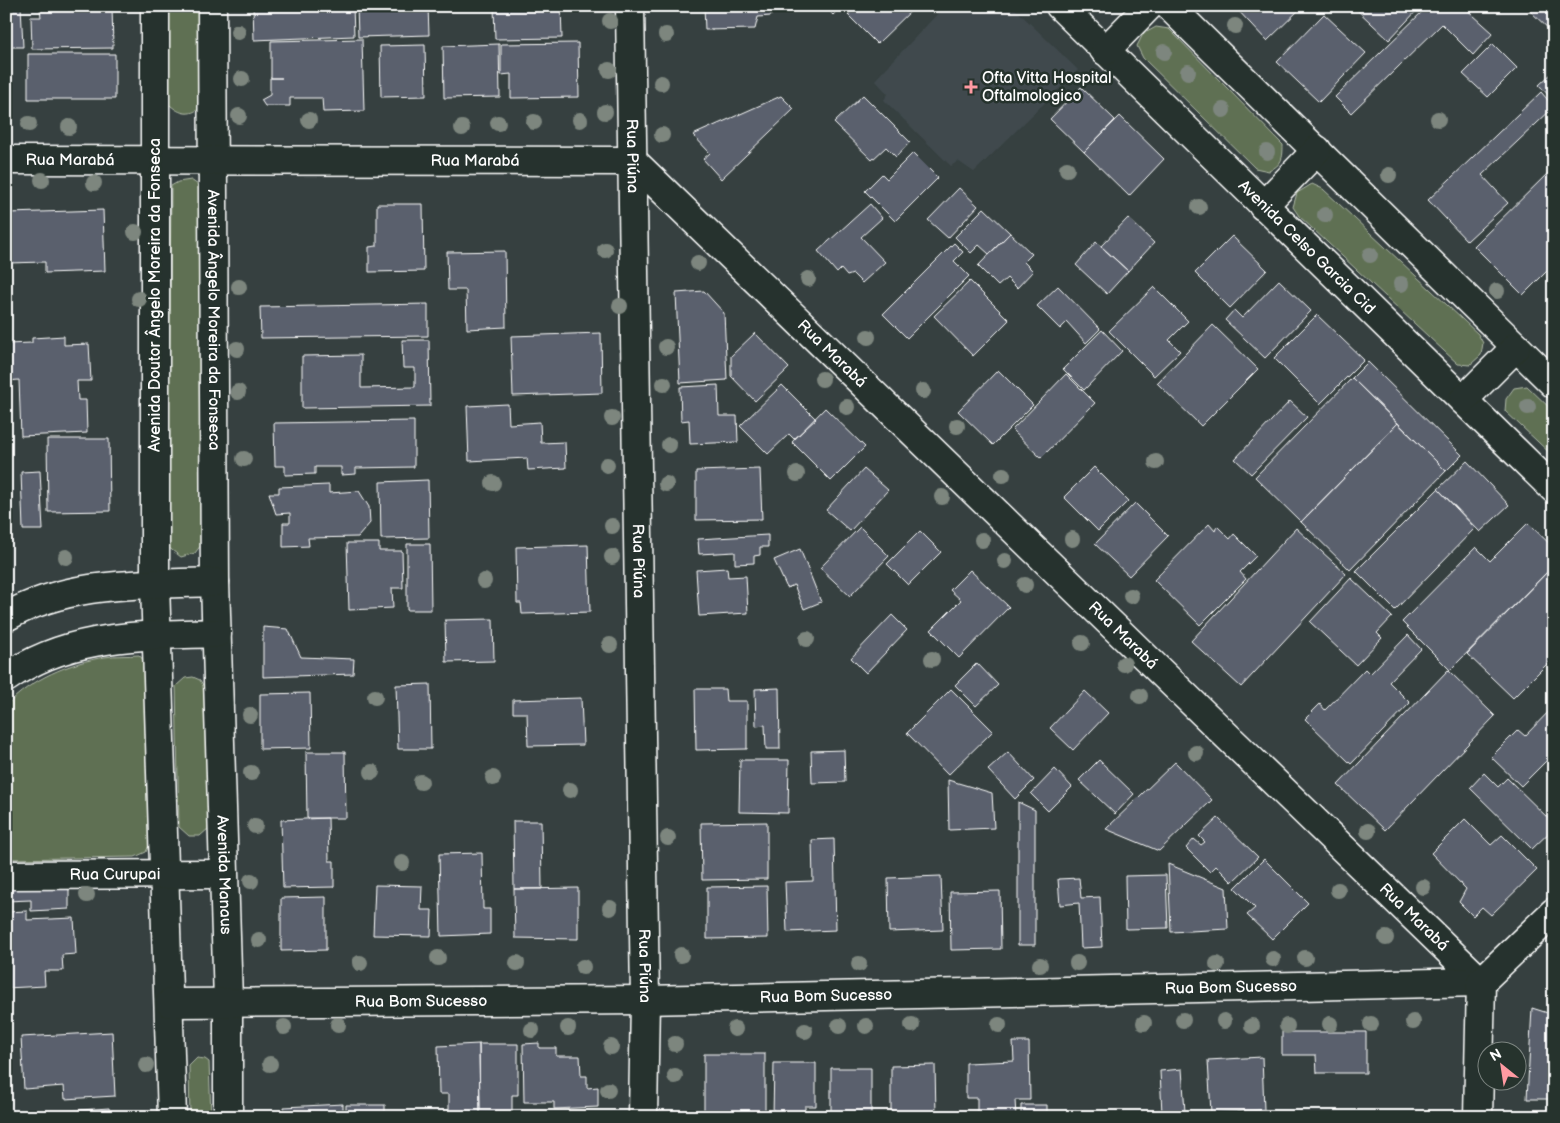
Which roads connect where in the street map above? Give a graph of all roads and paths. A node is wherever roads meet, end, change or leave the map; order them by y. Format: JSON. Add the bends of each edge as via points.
{"nodes":[{"id":1,"x":155,"y":6,"type":"edge"},
{"id":2,"x":212,"y":6,"type":"edge"},
{"id":3,"x":630,"y":6,"type":"edge"},
{"id":4,"x":1060,"y":6,"type":"edge"},
{"id":5,"x":1149,"y":6,"type":"edge"},
{"id":6,"x":1169,"y":6,"type":"edge"},
{"id":7,"x":1105,"y":51,"type":"junction"},
{"id":8,"x":1317,"y":150,"type":"junction"},
{"id":9,"x":6,"y":160,"type":"edge"},
{"id":10,"x":155,"y":160,"type":"junction"},
{"id":11,"x":212,"y":161,"type":"junction"},
{"id":12,"x":633,"y":161,"type":"junction"},
{"id":13,"x":1263,"y":206,"type":"junction"},
{"id":14,"x":1516,"y":347,"type":"junction"},
{"id":15,"x":1554,"y":384,"type":"edge"},
{"id":16,"x":1463,"y":400,"type":"junction"},
{"id":17,"x":1554,"y":489,"type":"edge"},
{"id":18,"x":215,"y":582,"type":"junction"},
{"id":19,"x":155,"y":584,"type":"junction"},
{"id":20,"x":6,"y":617,"type":"edge"},
{"id":21,"x":217,"y":633,"type":"junction"},
{"id":22,"x":157,"y":636,"type":"junction"},
{"id":23,"x":6,"y":678,"type":"edge"},
{"id":24,"x":165,"y":874,"type":"junction"},
{"id":25,"x":222,"y":874,"type":"junction"},
{"id":26,"x":6,"y":875,"type":"edge"},
{"id":27,"x":1554,"y":912,"type":"edge"},
{"id":28,"x":1481,"y":982,"type":"junction"},
{"id":29,"x":645,"y":1000,"type":"junction"},
{"id":30,"x":228,"y":1002,"type":"junction"},
{"id":31,"x":170,"y":1003,"type":"junction"},
{"id":32,"x":172,"y":1117,"type":"edge"},
{"id":33,"x":228,"y":1117,"type":"edge"},
{"id":34,"x":643,"y":1117,"type":"edge"},
{"id":35,"x":1478,"y":1117,"type":"edge"}],
"edges":[{"from":1,"to":10,"type":"street","name":"Avenida Doutor Ângelo Moreira da Fonseca"},
{"from":2,"to":11,"type":"street","name":"Avenida Ângelo Moreira da Fonseca"},
{"from":3,"to":12,"type":"street","name":"Rua Piúna"},
{"from":4,"to":7,"type":"street","name":"Avenida Celso Garcia Cid"},
{"from":5,"to":7,"type":"street"},
{"from":6,"to":8,"type":"street"},
{"from":7,"to":13,"type":"street","name":"Avenida Celso Garcia Cid"},
{"from":8,"to":13,"type":"street"},
{"from":8,"to":14,"type":"street"},
{"from":9,"to":10,"type":"street","name":"Rua Marabá"},
{"from":10,"to":11,"type":"street","name":"Rua Marabá"},
{"from":10,"to":19,"type":"street","name":"Avenida Doutor Ângelo Moreira da Fonseca"},
{"from":11,"to":12,"type":"street","name":"Rua Marabá"},
{"from":11,"to":18,"type":"street","name":"Avenida Ângelo Moreira da Fonseca"},
{"from":12,"to":28,"type":"street","name":"Rua Marabá"},
{"from":12,"to":29,"type":"street","name":"Rua Piúna"},
{"from":13,"to":16,"type":"street","name":"Avenida Celso Garcia Cid"},
{"from":14,"to":15,"type":"street"},
{"from":14,"to":16,"type":"street"},
{"from":16,"to":17,"type":"street","name":"Avenida Celso Garcia Cid"},
{"from":18,"to":19,"type":"street"},
{"from":18,"to":21,"type":"street","name":"Avenida Ângelo Moreira da Fonseca"},
{"from":19,"to":20,"type":"street","via":[[90,587],[40,602]]},
{"from":19,"to":22,"type":"street","name":"Avenida Doutor Ângelo Moreira da Fonseca"},
{"from":21,"to":22,"type":"street"},
{"from":21,"to":25,"type":"street","name":"Avenida Manaus"},
{"from":22,"to":23,"type":"street","via":[[121,636],[75,645],[34,661]]},
{"from":22,"to":24,"type":"street"},
{"from":24,"to":25,"type":"street","name":"Rua Curupai"},
{"from":24,"to":26,"type":"street","name":"Rua Curupai"},
{"from":24,"to":31,"type":"street"},
{"from":25,"to":30,"type":"street","name":"Avenida Manaus"},
{"from":27,"to":28,"type":"street"},
{"from":28,"to":29,"type":"street","name":"Rua Bom Sucesso"},
{"from":28,"to":35,"type":"street"},
{"from":29,"to":30,"type":"street","name":"Rua Bom Sucesso"},
{"from":29,"to":34,"type":"street","name":"Rua Piúna"},
{"from":30,"to":31,"type":"street","name":"Rua Bom Sucesso"},
{"from":30,"to":33,"type":"street","name":"Avenida Manaus"},
{"from":31,"to":32,"type":"street"}]}
